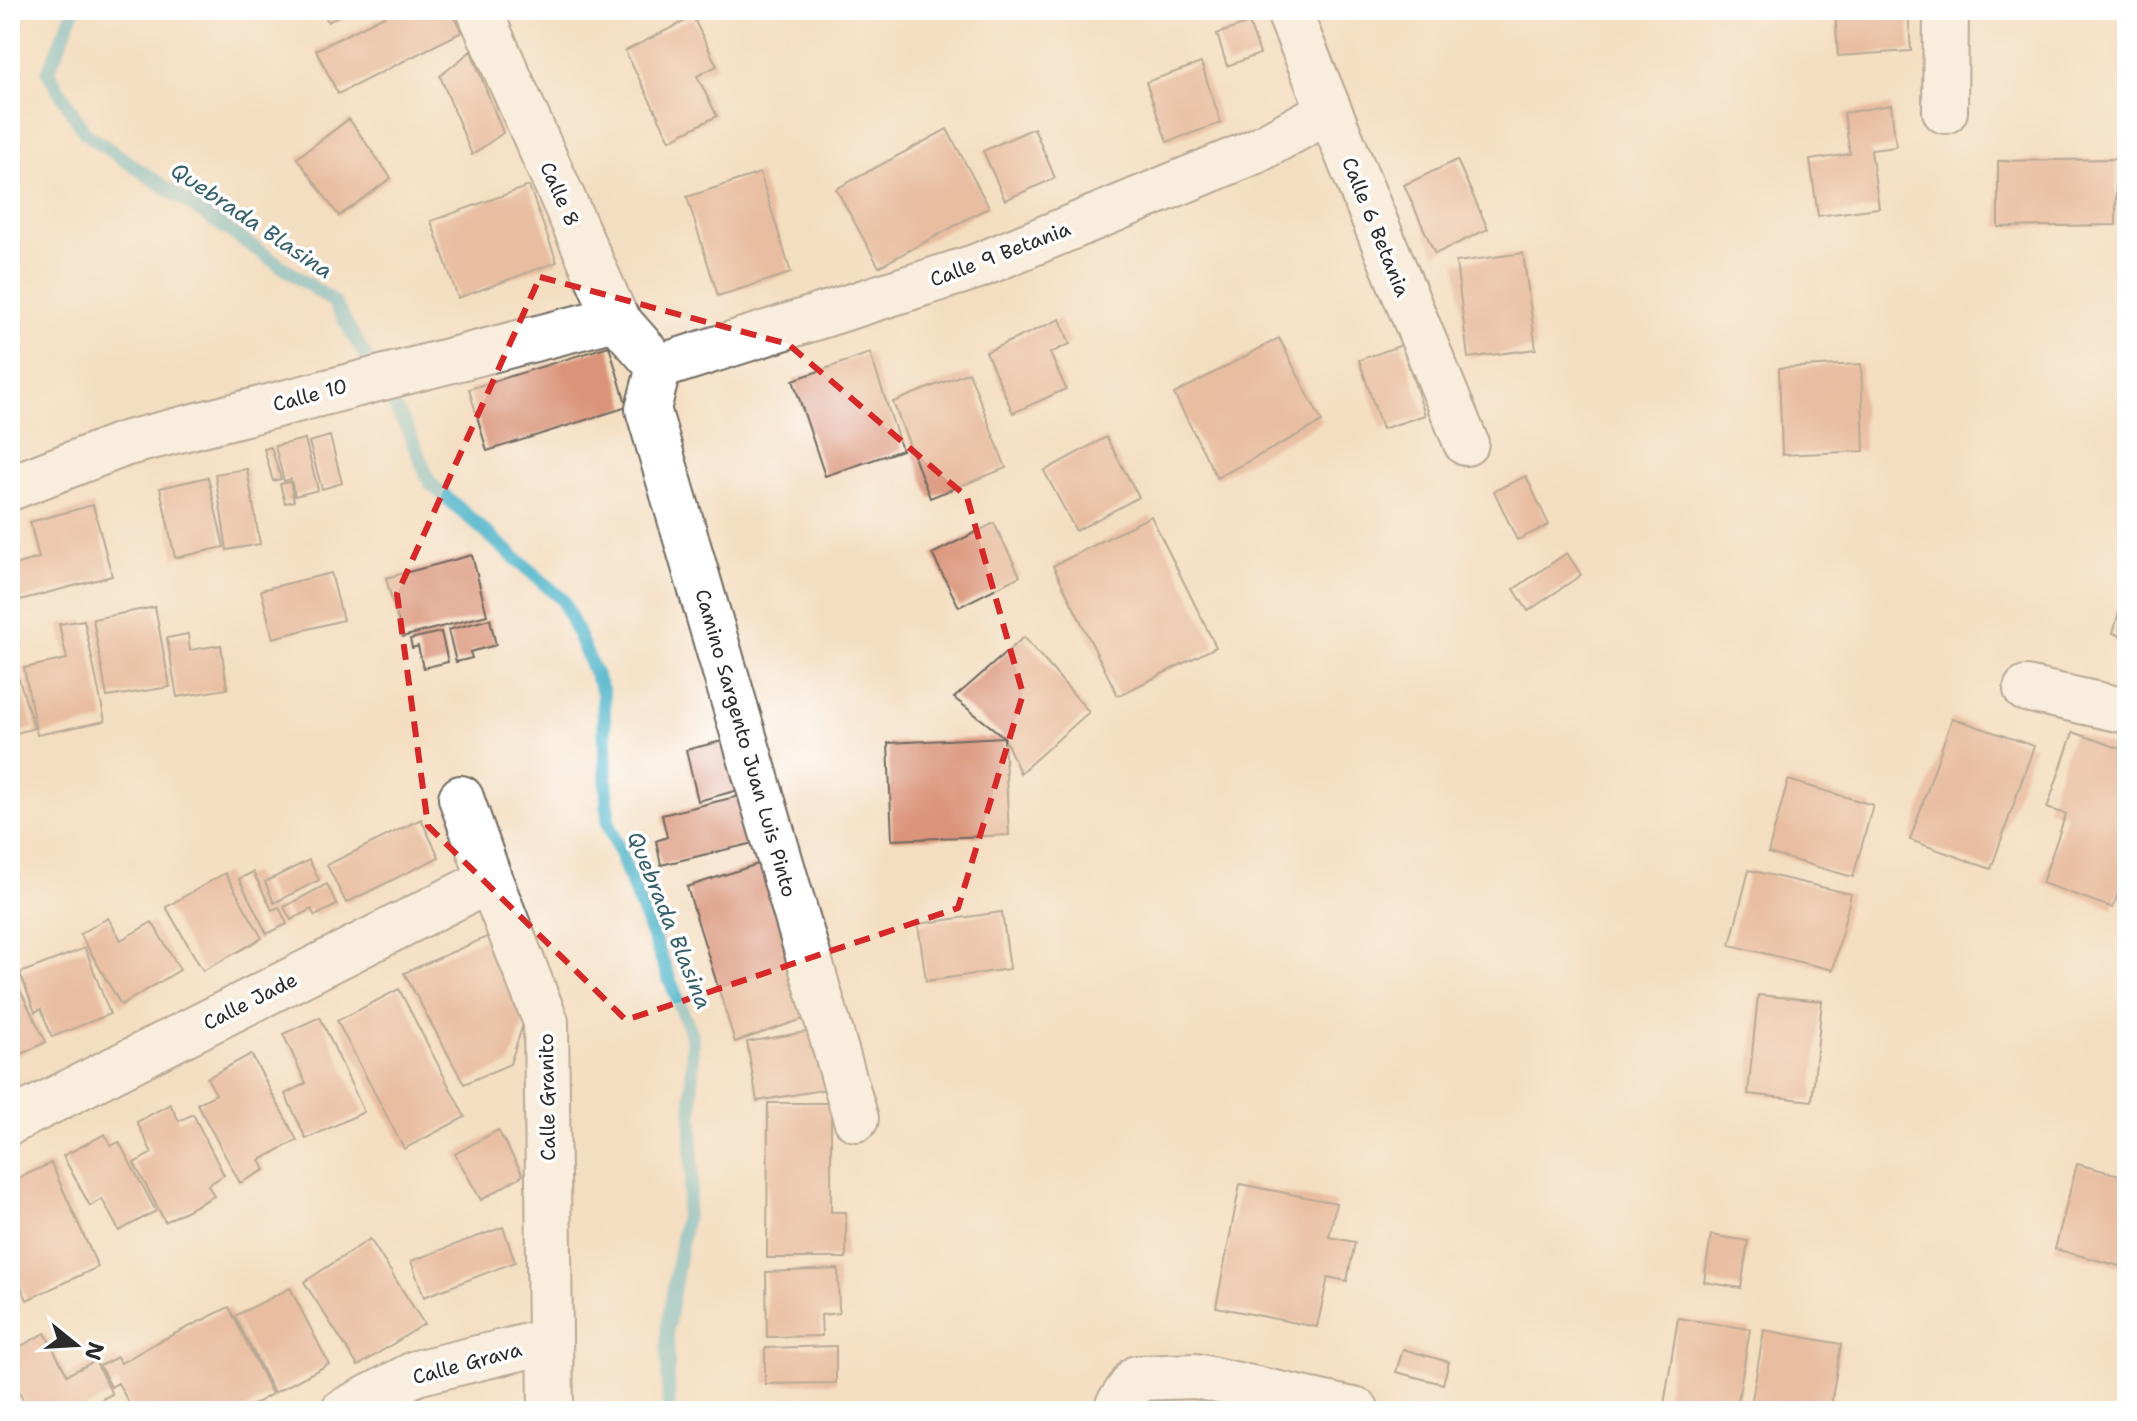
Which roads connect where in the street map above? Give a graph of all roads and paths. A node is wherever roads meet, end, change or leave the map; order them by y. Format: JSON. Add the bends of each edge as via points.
{"nodes":[{"id":1,"x":479,"y":10,"type":"edge"},
{"id":2,"x":1288,"y":10,"type":"edge"},
{"id":3,"x":1946,"y":10,"type":"edge"},
{"id":4,"x":1329,"y":111,"type":"junction"},
{"id":5,"x":1945,"y":111,"type":"dead end"},
{"id":6,"x":616,"y":318,"type":"junction"},
{"id":7,"x":659,"y":367,"type":"junction"},
{"id":8,"x":1466,"y":443,"type":"dead end"},
{"id":9,"x":10,"y":488,"type":"edge"},
{"id":10,"x":2026,"y":689,"type":"dead end"},
{"id":11,"x":2127,"y":711,"type":"edge"},
{"id":12,"x":461,"y":798,"type":"dead end"},
{"id":13,"x":490,"y":880,"type":"junction"},
{"id":14,"x":856,"y":1119,"type":"dead end"},
{"id":15,"x":10,"y":1122,"type":"edge"},
{"id":16,"x":549,"y":1341,"type":"junction"},
{"id":17,"x":343,"y":1411,"type":"edge"},
{"id":18,"x":551,"y":1411,"type":"edge"},
{"id":19,"x":1116,"y":1411,"type":"edge"},
{"id":20,"x":1357,"y":1411,"type":"edge"}],
"edges":[{"from":1,"to":6,"type":"street","name":"Calle 8"},
{"from":2,"to":4,"type":"street","name":"Calle 6 Betania"},
{"from":3,"to":5,"type":"street"},
{"from":4,"to":7,"type":"street","name":"Calle 9 Betania","via":[[1256,151],[975,267]]},
{"from":4,"to":8,"type":"street","name":"Calle 6 Betania"},
{"from":6,"to":7,"type":"street","name":"Calle 8"},
{"from":6,"to":9,"type":"street","name":"Calle 10","via":[[124,444]]},
{"from":7,"to":14,"type":"street","name":"Camino Sargento Juan Luis Pinto","via":[[648,409]]},
{"from":10,"to":11,"type":"street"},
{"from":12,"to":13,"type":"street","name":"Calle Granito"},
{"from":13,"to":15,"type":"street","name":"Calle Jade"},
{"from":13,"to":16,"type":"street","name":"Calle Granito","via":[[546,1022]]},
{"from":16,"to":17,"type":"street","name":"Calle Grava","via":[[416,1373]]},
{"from":16,"to":18,"type":"street","name":"Calle Granito"},
{"from":19,"to":20,"type":"street","via":[[1137,1378],[1196,1376]]}]}
